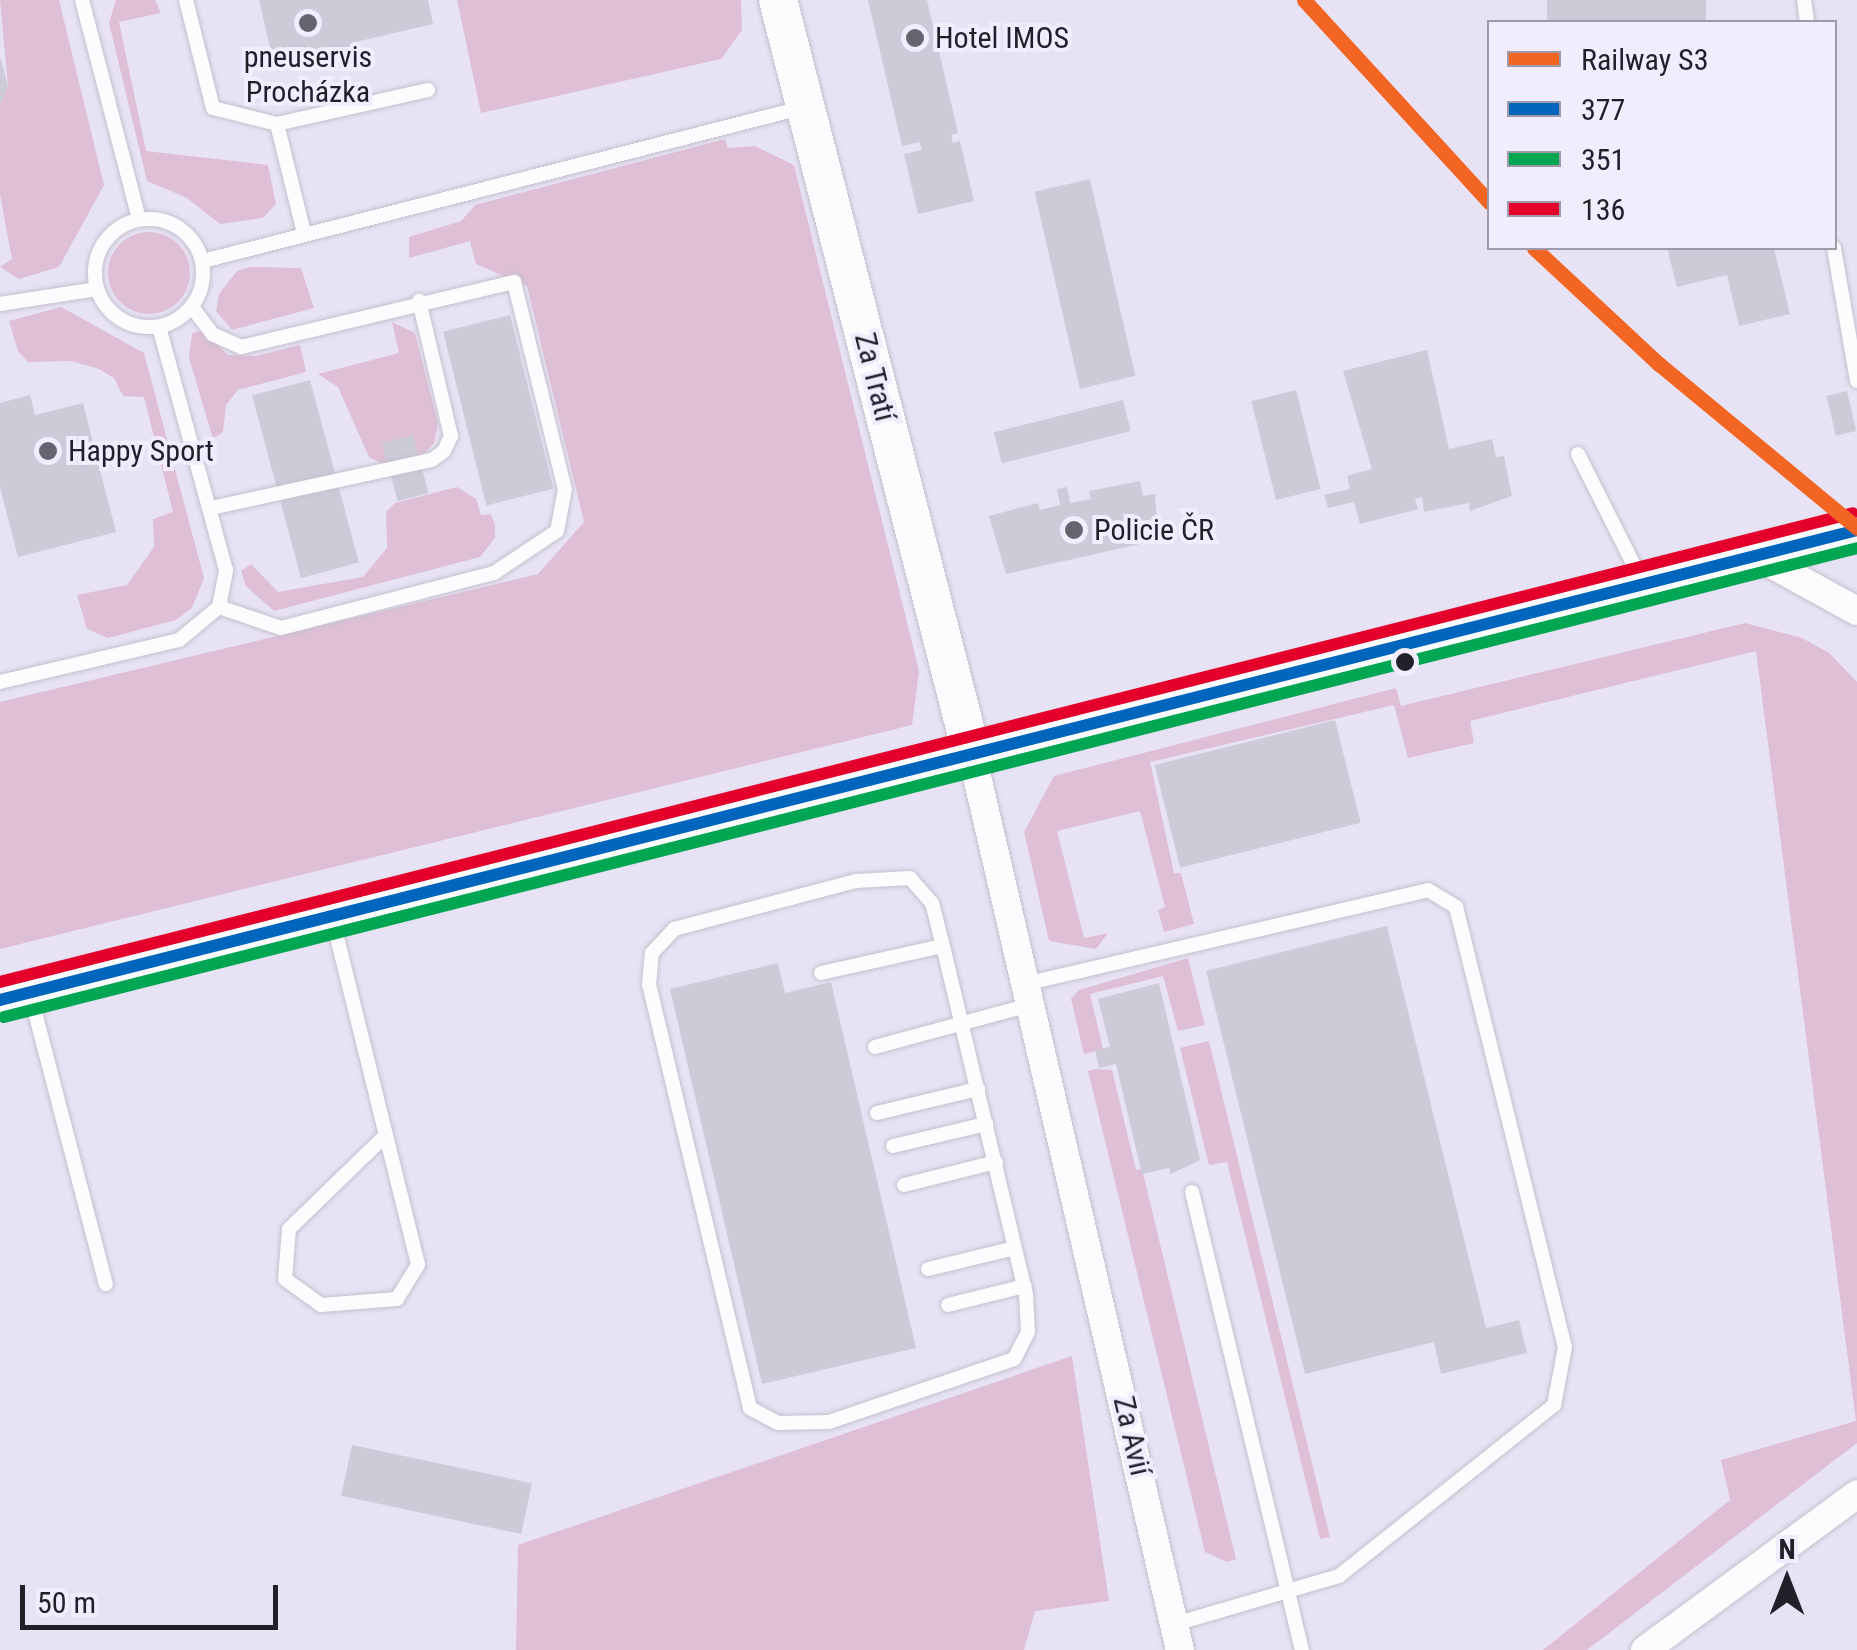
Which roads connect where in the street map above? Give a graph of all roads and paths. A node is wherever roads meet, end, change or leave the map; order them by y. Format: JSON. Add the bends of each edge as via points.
{"nodes":[{"id":1,"x":82,"y":0,"type":"edge"},
{"id":2,"x":186,"y":0,"type":"edge"},
{"id":3,"x":778,"y":0,"type":"edge"},
{"id":4,"x":428,"y":90,"type":"dead end"},
{"id":5,"x":806,"y":107,"type":"junction"},
{"id":6,"x":277,"y":124,"type":"junction"},
{"id":7,"x":139,"y":219,"type":"junction"},
{"id":8,"x":304,"y":233,"type":"junction"},
{"id":9,"x":1834,"y":250,"type":"edge"},
{"id":10,"x":202,"y":261,"type":"junction"},
{"id":11,"x":96,"y":288,"type":"junction"},
{"id":12,"x":420,"y":301,"type":"junction"},
{"id":13,"x":0,"y":304,"type":"edge"},
{"id":14,"x":192,"y":307,"type":"junction"},
{"id":15,"x":159,"y":327,"type":"junction"},
{"id":16,"x":1852,"y":331,"type":"edge"},
{"id":17,"x":1857,"y":381,"type":"edge"},
{"id":18,"x":1578,"y":454,"type":"dead end"},
{"id":19,"x":210,"y":508,"type":"junction"},
{"id":20,"x":1857,"y":530,"type":"edge"},
{"id":21,"x":1756,"y":555,"type":"junction"},
{"id":22,"x":1643,"y":584,"type":"junction"},
{"id":23,"x":219,"y":607,"type":"junction"},
{"id":24,"x":1857,"y":612,"type":"edge"},
{"id":25,"x":0,"y":682,"type":"edge"},
{"id":26,"x":972,"y":755,"type":"junction"},
{"id":27,"x":332,"y":917,"type":"junction"},
{"id":28,"x":943,"y":946,"type":"junction"},
{"id":29,"x":821,"y":972,"type":"dead end"},
{"id":30,"x":1031,"y":994,"type":"junction"},
{"id":31,"x":15,"y":996,"type":"edge"},
{"id":32,"x":963,"y":1021,"type":"junction"},
{"id":33,"x":875,"y":1047,"type":"dead end"},
{"id":34,"x":978,"y":1089,"type":"junction"},
{"id":35,"x":877,"y":1114,"type":"dead end"},
{"id":36,"x":986,"y":1124,"type":"junction"},
{"id":37,"x":386,"y":1135,"type":"junction"},
{"id":38,"x":893,"y":1146,"type":"dead end"},
{"id":39,"x":996,"y":1162,"type":"junction"},
{"id":40,"x":904,"y":1185,"type":"dead end"},
{"id":41,"x":1192,"y":1192,"type":"dead end"},
{"id":42,"x":1016,"y":1248,"type":"junction"},
{"id":43,"x":928,"y":1268,"type":"dead end"},
{"id":44,"x":106,"y":1284,"type":"dead end"},
{"id":45,"x":1024,"y":1286,"type":"junction"},
{"id":46,"x":948,"y":1305,"type":"dead end"},
{"id":47,"x":1857,"y":1494,"type":"edge"},
{"id":48,"x":1286,"y":1589,"type":"junction"},
{"id":49,"x":1178,"y":1637,"type":"edge"},
{"id":50,"x":1302,"y":1650,"type":"edge"},
{"id":51,"x":1645,"y":1650,"type":"edge"}],
"edges":[{"from":1,"to":7,"type":"lane"},
{"from":2,"to":6,"type":"lane","via":[[213,108]]},
{"from":3,"to":5,"type":"street","name":"Za Tratí"},
{"from":4,"to":6,"type":"lane"},
{"from":5,"to":8,"type":"lane"},
{"from":5,"to":26,"type":"street","name":"Za Tratí"},
{"from":6,"to":8,"type":"lane"},
{"from":7,"to":10,"type":"lane","via":[[186,232]]},
{"from":7,"to":11,"type":"lane","via":[[107,237],[94,270]]},
{"from":8,"to":10,"type":"lane"},
{"from":9,"to":16,"type":"lane"},
{"from":10,"to":14,"type":"lane"},
{"from":11,"to":13,"type":"lane"},
{"from":11,"to":15,"type":"lane","via":[[128,324]]},
{"from":12,"to":14,"type":"lane","via":[[241,347],[212,334]]},
{"from":12,"to":19,"type":"lane","via":[[451,436],[444,451],[432,460]]},
{"from":12,"to":23,"type":"lane","via":[[514,282],[565,490],[556,531],[494,573],[280,628]]},
{"from":14,"to":15,"type":"lane"},
{"from":15,"to":19,"type":"lane"},
{"from":16,"to":17,"type":"lane"},
{"from":18,"to":22,"type":"lane"},
{"from":19,"to":23,"type":"lane","via":[[226,570]]},
{"from":20,"to":21,"type":"street"},
{"from":21,"to":22,"type":"street"},
{"from":21,"to":24,"type":"street"},
{"from":22,"to":26,"type":"street"},
{"from":23,"to":25,"type":"lane","via":[[180,640]]},
{"from":26,"to":27,"type":"street"},
{"from":26,"to":30,"type":"street","name":"Za Avií"},
{"from":27,"to":31,"type":"street"},
{"from":27,"to":37,"type":"lane"},
{"from":28,"to":29,"type":"lane"},
{"from":28,"to":32,"type":"lane"},
{"from":28,"to":45,"type":"lane","via":[[932,903],[910,878],[856,881],[674,928],[652,952],[649,984],[750,1408],[778,1423],[829,1422],[1014,1359],[1028,1332]]},
{"from":30,"to":32,"type":"lane"},
{"from":30,"to":48,"type":"lane","via":[[1428,890],[1456,907],[1565,1347],[1554,1405],[1339,1576]]},
{"from":30,"to":49,"type":"street","name":"Za Avií"},
{"from":31,"to":44,"type":"lane"},
{"from":32,"to":33,"type":"lane"},
{"from":32,"to":34,"type":"lane"},
{"from":34,"to":35,"type":"lane"},
{"from":34,"to":36,"type":"lane"},
{"from":36,"to":38,"type":"lane"},
{"from":36,"to":39,"type":"lane"},
{"from":37,"to":37,"type":"lane","via":[[418,1264],[397,1300],[321,1305],[284,1279],[289,1229]]},
{"from":39,"to":40,"type":"lane"},
{"from":39,"to":42,"type":"lane"},
{"from":41,"to":48,"type":"lane"},
{"from":42,"to":43,"type":"lane"},
{"from":42,"to":45,"type":"lane"},
{"from":45,"to":46,"type":"lane"},
{"from":47,"to":51,"type":"street"},
{"from":48,"to":49,"type":"lane"},
{"from":48,"to":50,"type":"lane"}]}
